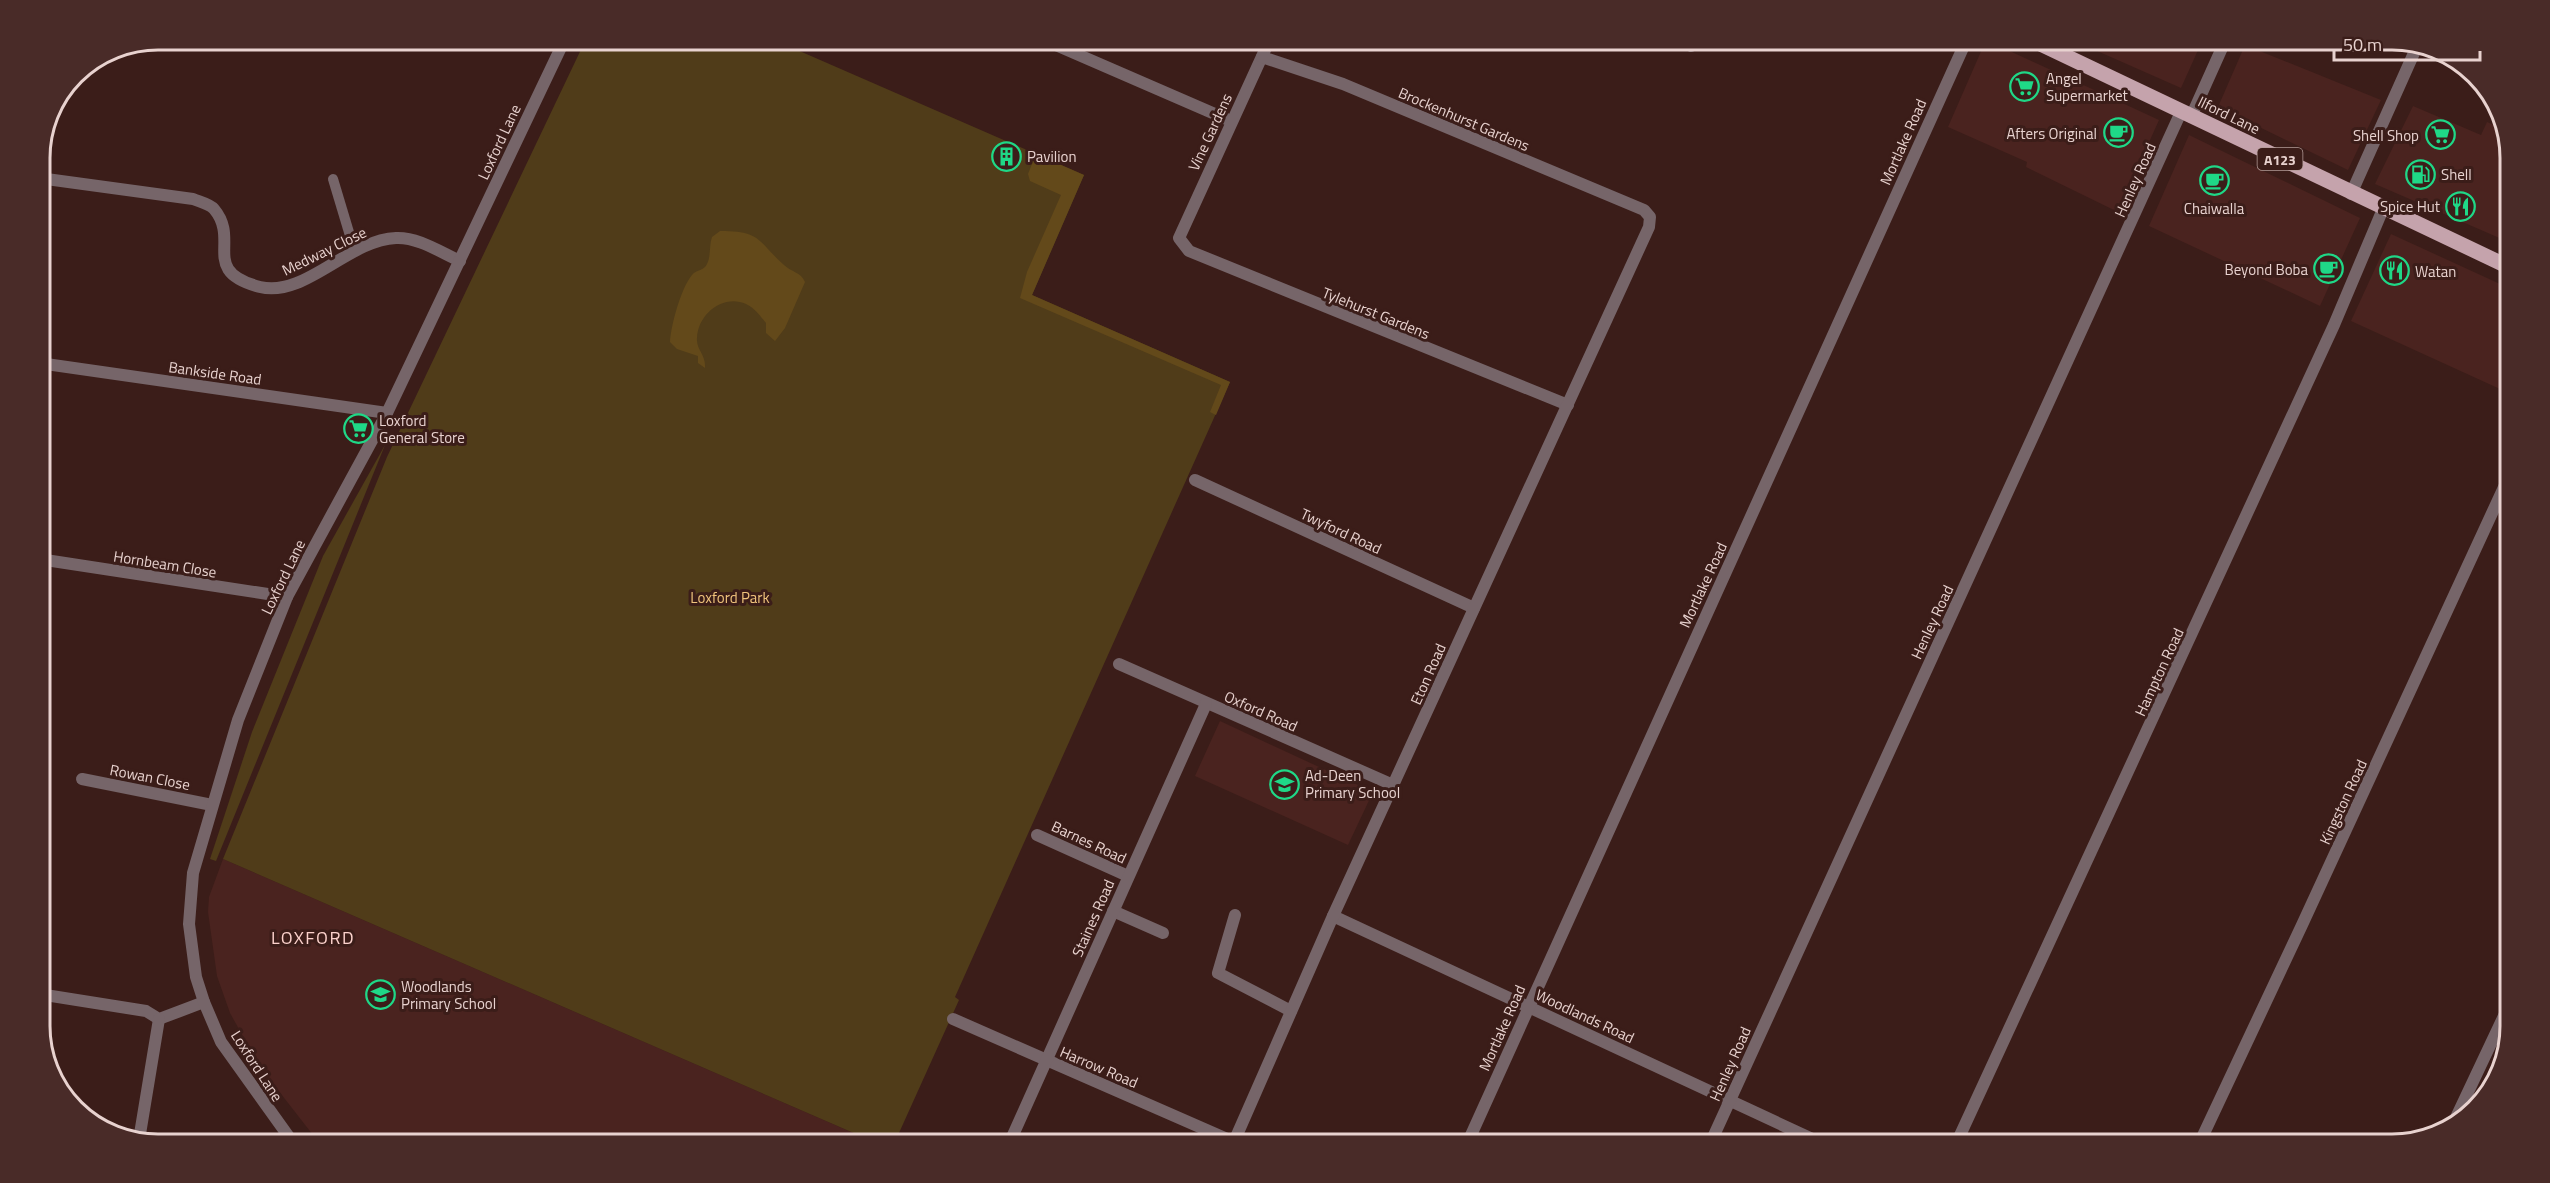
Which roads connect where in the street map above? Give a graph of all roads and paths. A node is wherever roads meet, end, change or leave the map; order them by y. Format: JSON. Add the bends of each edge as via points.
{"nodes":[{"id":1,"x":560,"y":50,"type":"edge"},
{"id":2,"x":1067,"y":50,"type":"edge"},
{"id":3,"x":1265,"y":50,"type":"edge"},
{"id":4,"x":1962,"y":50,"type":"edge"},
{"id":5,"x":2053,"y":50,"type":"edge"},
{"id":6,"x":2220,"y":50,"type":"edge"},
{"id":7,"x":2414,"y":52,"type":"edge"},
{"id":8,"x":1262,"y":57,"type":"junction"},
{"id":9,"x":2186,"y":114,"type":"junction"},
{"id":10,"x":1231,"y":121,"type":"junction"},
{"id":11,"x":50,"y":179,"type":"edge"},
{"id":12,"x":333,"y":179,"type":"dead end"},
{"id":13,"x":2351,"y":194,"type":"junction"},
{"id":14,"x":2383,"y":209,"type":"junction"},
{"id":15,"x":1650,"y":217,"type":"joint"},
{"id":16,"x":1179,"y":238,"type":"joint"},
{"id":17,"x":354,"y":249,"type":"junction"},
{"id":18,"x":460,"y":261,"type":"junction"},
{"id":19,"x":2500,"y":263,"type":"edge"},
{"id":20,"x":50,"y":365,"type":"edge"},
{"id":21,"x":1568,"y":405,"type":"junction"},
{"id":22,"x":387,"y":413,"type":"junction"},
{"id":23,"x":1195,"y":480,"type":"dead end"},
{"id":24,"x":2500,"y":496,"type":"edge"},
{"id":25,"x":50,"y":561,"type":"edge"},
{"id":26,"x":287,"y":597,"type":"junction"},
{"id":27,"x":1474,"y":608,"type":"junction"},
{"id":28,"x":1119,"y":664,"type":"dead end"},
{"id":29,"x":1206,"y":704,"type":"junction"},
{"id":30,"x":82,"y":779,"type":"dead end"},
{"id":31,"x":1393,"y":786,"type":"junction"},
{"id":32,"x":212,"y":805,"type":"junction"},
{"id":33,"x":1037,"y":834,"type":"dead end"},
{"id":34,"x":1128,"y":876,"type":"junction"},
{"id":35,"x":1113,"y":911,"type":"junction"},
{"id":36,"x":1235,"y":915,"type":"dead end"},
{"id":37,"x":1333,"y":916,"type":"junction"},
{"id":38,"x":1163,"y":933,"type":"dead end"},
{"id":39,"x":50,"y":996,"type":"edge"},
{"id":40,"x":204,"y":1002,"type":"junction"},
{"id":41,"x":1528,"y":1005,"type":"junction"},
{"id":42,"x":1291,"y":1011,"type":"junction"},
{"id":43,"x":159,"y":1018,"type":"junction"},
{"id":44,"x":953,"y":1019,"type":"dead end"},
{"id":45,"x":2500,"y":1024,"type":"edge"},
{"id":46,"x":1047,"y":1061,"type":"junction"},
{"id":47,"x":1730,"y":1101,"type":"junction"},
{"id":48,"x":2460,"y":1110,"type":"edge"},
{"id":49,"x":140,"y":1131,"type":"edge"},
{"id":50,"x":287,"y":1134,"type":"edge"},
{"id":51,"x":1014,"y":1134,"type":"edge"},
{"id":52,"x":1213,"y":1134,"type":"edge"},
{"id":53,"x":1238,"y":1134,"type":"edge"},
{"id":54,"x":1471,"y":1134,"type":"edge"},
{"id":55,"x":1715,"y":1134,"type":"edge"},
{"id":56,"x":1801,"y":1134,"type":"edge"},
{"id":57,"x":1961,"y":1134,"type":"edge"},
{"id":58,"x":2204,"y":1134,"type":"edge"}],
"edges":[{"from":1,"to":18,"type":"street","name":"Loxford Lane"},
{"from":2,"to":10,"type":"street"},
{"from":3,"to":8,"type":"street","name":"Vine Gardens"},
{"from":4,"to":41,"type":"street","name":"Mortlake Road"},
{"from":5,"to":9,"type":"main road","name":"Ilford Lane","number":"A123"},
{"from":6,"to":9,"type":"street","name":"Henley Road"},
{"from":7,"to":13,"type":"street"},
{"from":8,"to":10,"type":"street","name":"Vine Gardens"},
{"from":8,"to":15,"type":"street","name":"Brockenhurst Gardens","via":[[1343,84],[1644,210]]},
{"from":9,"to":13,"type":"main road","name":"Ilford Lane","number":"A123"},
{"from":9,"to":47,"type":"street","name":"Henley Road"},
{"from":10,"to":16,"type":"street","name":"Vine Gardens"},
{"from":11,"to":17,"type":"street","name":"Medway Close","via":[[194,199],[213,207],[224,237],[225,265],[233,276],[263,288],[286,288]]},
{"from":12,"to":17,"type":"lane"},
{"from":13,"to":14,"type":"main road","name":"Ilford Lane","number":"A123"},
{"from":14,"to":19,"type":"main road","name":"Ilford Lane","number":"A123"},
{"from":14,"to":57,"type":"street","name":"Hampton Road","via":[[2330,335]]},
{"from":15,"to":21,"type":"street","name":"Eton Road","via":[[1649,227]]},
{"from":16,"to":21,"type":"street","name":"Tylehurst Gardens","via":[[1189,251],[1250,278]]},
{"from":17,"to":18,"type":"street","name":"Medway Close","via":[[375,241],[414,240]]},
{"from":18,"to":22,"type":"street","name":"Loxford Lane"},
{"from":20,"to":22,"type":"street","name":"Bankside Road"},
{"from":21,"to":27,"type":"street","name":"Eton Road"},
{"from":22,"to":26,"type":"street","name":"Loxford Lane"},
{"from":23,"to":27,"type":"street","name":"Twyford Road"},
{"from":24,"to":58,"type":"street","name":"Kingston Road"},
{"from":25,"to":26,"type":"street","name":"Hornbeam Close"},
{"from":26,"to":32,"type":"street","name":"Loxford Lane","via":[[238,720]]},
{"from":27,"to":31,"type":"street","name":"Eton Road"},
{"from":28,"to":29,"type":"street","name":"Oxford Road"},
{"from":29,"to":31,"type":"street","name":"Oxford Road"},
{"from":29,"to":34,"type":"street","name":"Staines Road"},
{"from":30,"to":32,"type":"street","name":"Rowan Close"},
{"from":31,"to":37,"type":"street","name":"Eton Road"},
{"from":32,"to":40,"type":"street","name":"Loxford Lane","via":[[193,873],[189,924],[196,977]]},
{"from":33,"to":34,"type":"street","name":"Barnes Road"},
{"from":34,"to":35,"type":"street","name":"Staines Road"},
{"from":35,"to":38,"type":"street"},
{"from":35,"to":46,"type":"street","name":"Staines Road"},
{"from":36,"to":42,"type":"street","via":[[1218,973]]},
{"from":37,"to":41,"type":"street","name":"Woodlands Road"},
{"from":37,"to":42,"type":"street","name":"Eton Road"},
{"from":39,"to":43,"type":"street","via":[[146,1011]]},
{"from":40,"to":43,"type":"street"},
{"from":40,"to":50,"type":"street","name":"Loxford Lane","via":[[221,1042]]},
{"from":41,"to":47,"type":"street","name":"Woodlands Road"},
{"from":41,"to":54,"type":"street","name":"Mortlake Road"},
{"from":42,"to":53,"type":"street","name":"Eton Road"},
{"from":43,"to":49,"type":"street"},
{"from":44,"to":46,"type":"street","name":"Harrow Road"},
{"from":45,"to":48,"type":"street"},
{"from":46,"to":51,"type":"street","name":"Staines Road"},
{"from":46,"to":52,"type":"street","name":"Harrow Road"},
{"from":47,"to":55,"type":"street","name":"Henley Road"},
{"from":47,"to":56,"type":"street","name":"Woodlands Road"}]}
